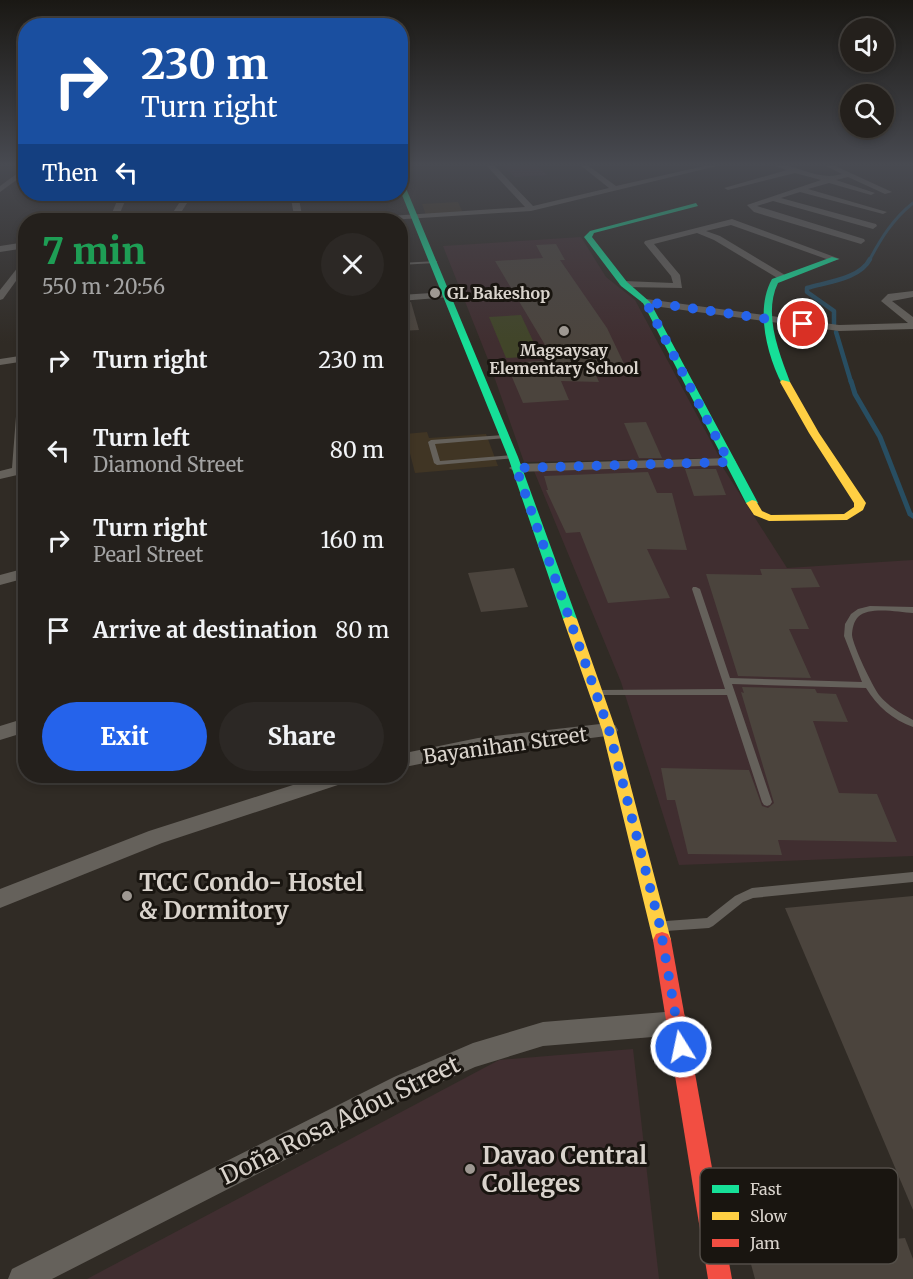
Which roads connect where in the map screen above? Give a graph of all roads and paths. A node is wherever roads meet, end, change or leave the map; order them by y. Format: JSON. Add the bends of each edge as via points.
{"nodes":[{"id":1,"x":419,"y":224,"type":"edge"},
{"id":2,"x":626,"y":224,"type":"edge"},
{"id":3,"x":726,"y":224,"type":"edge"},
{"id":4,"x":737,"y":224,"type":"edge"},
{"id":5,"x":804,"y":224,"type":"edge"},
{"id":6,"x":865,"y":224,"type":"edge"},
{"id":7,"x":873,"y":226,"type":"dead end"},
{"id":8,"x":698,"y":231,"type":"junction"},
{"id":9,"x":861,"y":241,"type":"dead end"},
{"id":10,"x":18,"y":246,"type":"edge"},
{"id":11,"x":0,"y":249,"type":"edge"},
{"id":12,"x":835,"y":259,"type":"joint"},
{"id":13,"x":435,"y":262,"type":"junction"},
{"id":14,"x":408,"y":264,"type":"edge"},
{"id":15,"x":18,"y":271,"type":"edge"},
{"id":16,"x":782,"y":277,"type":"junction"},
{"id":17,"x":624,"y":284,"type":"junction"},
{"id":18,"x":913,"y":294,"type":"edge"},
{"id":19,"x":447,"y":295,"type":"junction"},
{"id":20,"x":0,"y":297,"type":"edge"},
{"id":21,"x":408,"y":297,"type":"edge"},
{"id":22,"x":646,"y":302,"type":"junction"},
{"id":23,"x":767,"y":319,"type":"junction"},
{"id":24,"x":913,"y":324,"type":"edge"},
{"id":25,"x":18,"y":359,"type":"edge"},
{"id":26,"x":0,"y":362,"type":"edge"},
{"id":27,"x":504,"y":436,"type":"junction"},
{"id":28,"x":729,"y":462,"type":"junction"},
{"id":29,"x":514,"y":463,"type":"junction"},
{"id":30,"x":18,"y":471,"type":"edge"},
{"id":31,"x":0,"y":475,"type":"edge"},
{"id":32,"x":18,"y":575,"type":"edge"},
{"id":33,"x":0,"y":580,"type":"edge"},
{"id":34,"x":696,"y":589,"type":"dead end"},
{"id":35,"x":913,"y":610,"type":"edge"},
{"id":36,"x":726,"y":681,"type":"junction"},
{"id":37,"x":868,"y":685,"type":"junction"},
{"id":38,"x":730,"y":692,"type":"junction"},
{"id":39,"x":597,"y":693,"type":"junction"},
{"id":40,"x":913,"y":724,"type":"edge"},
{"id":41,"x":18,"y":727,"type":"edge"},
{"id":42,"x":609,"y":730,"type":"junction"},
{"id":43,"x":0,"y":732,"type":"edge"},
{"id":44,"x":408,"y":759,"type":"edge"},
{"id":45,"x":322,"y":783,"type":"edge"},
{"id":46,"x":767,"y":802,"type":"dead end"},
{"id":47,"x":913,"y":877,"type":"edge"},
{"id":48,"x":0,"y":899,"type":"edge"},
{"id":49,"x":660,"y":926,"type":"junction"},
{"id":50,"x":677,"y":1023,"type":"junction"},
{"id":51,"x":701,"y":1168,"type":"edge"},
{"id":52,"x":717,"y":1264,"type":"edge"},
{"id":53,"x":22,"y":1279,"type":"edge"},
{"id":54,"x":720,"y":1279,"type":"edge"}],
"edges":[{"from":1,"to":13,"type":"street"},
{"from":2,"to":17,"type":"street","via":[[588,234]]},
{"from":3,"to":8,"type":"street"},
{"from":4,"to":12,"type":"street"},
{"from":5,"to":9,"type":"street"},
{"from":6,"to":7,"type":"street"},
{"from":8,"to":16,"type":"street"},
{"from":8,"to":17,"type":"street","via":[[648,243],[675,275],[679,286]]},
{"from":10,"to":11,"type":"street"},
{"from":12,"to":16,"type":"street"},
{"from":13,"to":14,"type":"lane"},
{"from":13,"to":19,"type":"street"},
{"from":15,"to":20,"type":"street"},
{"from":16,"to":23,"type":"street","via":[[770,285]]},
{"from":17,"to":22,"type":"street"},
{"from":18,"to":24,"type":"street","via":[[891,296],[886,301]]},
{"from":19,"to":21,"type":"street"},
{"from":19,"to":27,"type":"street"},
{"from":22,"to":23,"type":"street"},
{"from":22,"to":28,"type":"street"},
{"from":23,"to":24,"type":"street","via":[[839,328]]},
{"from":23,"to":28,"type":"street","via":[[769,338],[790,393],[860,503],[859,508],[847,517],[780,519],[758,513]]},
{"from":25,"to":26,"type":"street"},
{"from":27,"to":29,"type":"street"},
{"from":27,"to":29,"type":"lane","via":[[431,442],[437,463]]},
{"from":28,"to":29,"type":"street"},
{"from":29,"to":39,"type":"street"},
{"from":30,"to":31,"type":"street"},
{"from":32,"to":33,"type":"street"},
{"from":34,"to":36,"type":"lane"},
{"from":35,"to":37,"type":"lane","via":[[873,608],[851,618],[848,636]]},
{"from":36,"to":37,"type":"lane"},
{"from":36,"to":38,"type":"lane"},
{"from":37,"to":40,"type":"lane","via":[[881,705]]},
{"from":38,"to":39,"type":"lane"},
{"from":38,"to":46,"type":"lane"},
{"from":39,"to":42,"type":"street"},
{"from":41,"to":43,"type":"street"},
{"from":42,"to":44,"type":"street","name":"Bayanihan Street","via":[[478,745]]},
{"from":42,"to":49,"type":"street"},
{"from":45,"to":48,"type":"street","via":[[156,837]]},
{"from":47,"to":49,"type":"lane","via":[[752,893],[709,923]]},
{"from":49,"to":50,"type":"street"},
{"from":50,"to":51,"type":"street"},
{"from":50,"to":53,"type":"street","name":"Doña Rosa Adou Street","via":[[543,1034],[473,1054]]},
{"from":52,"to":54,"type":"street"}]}
